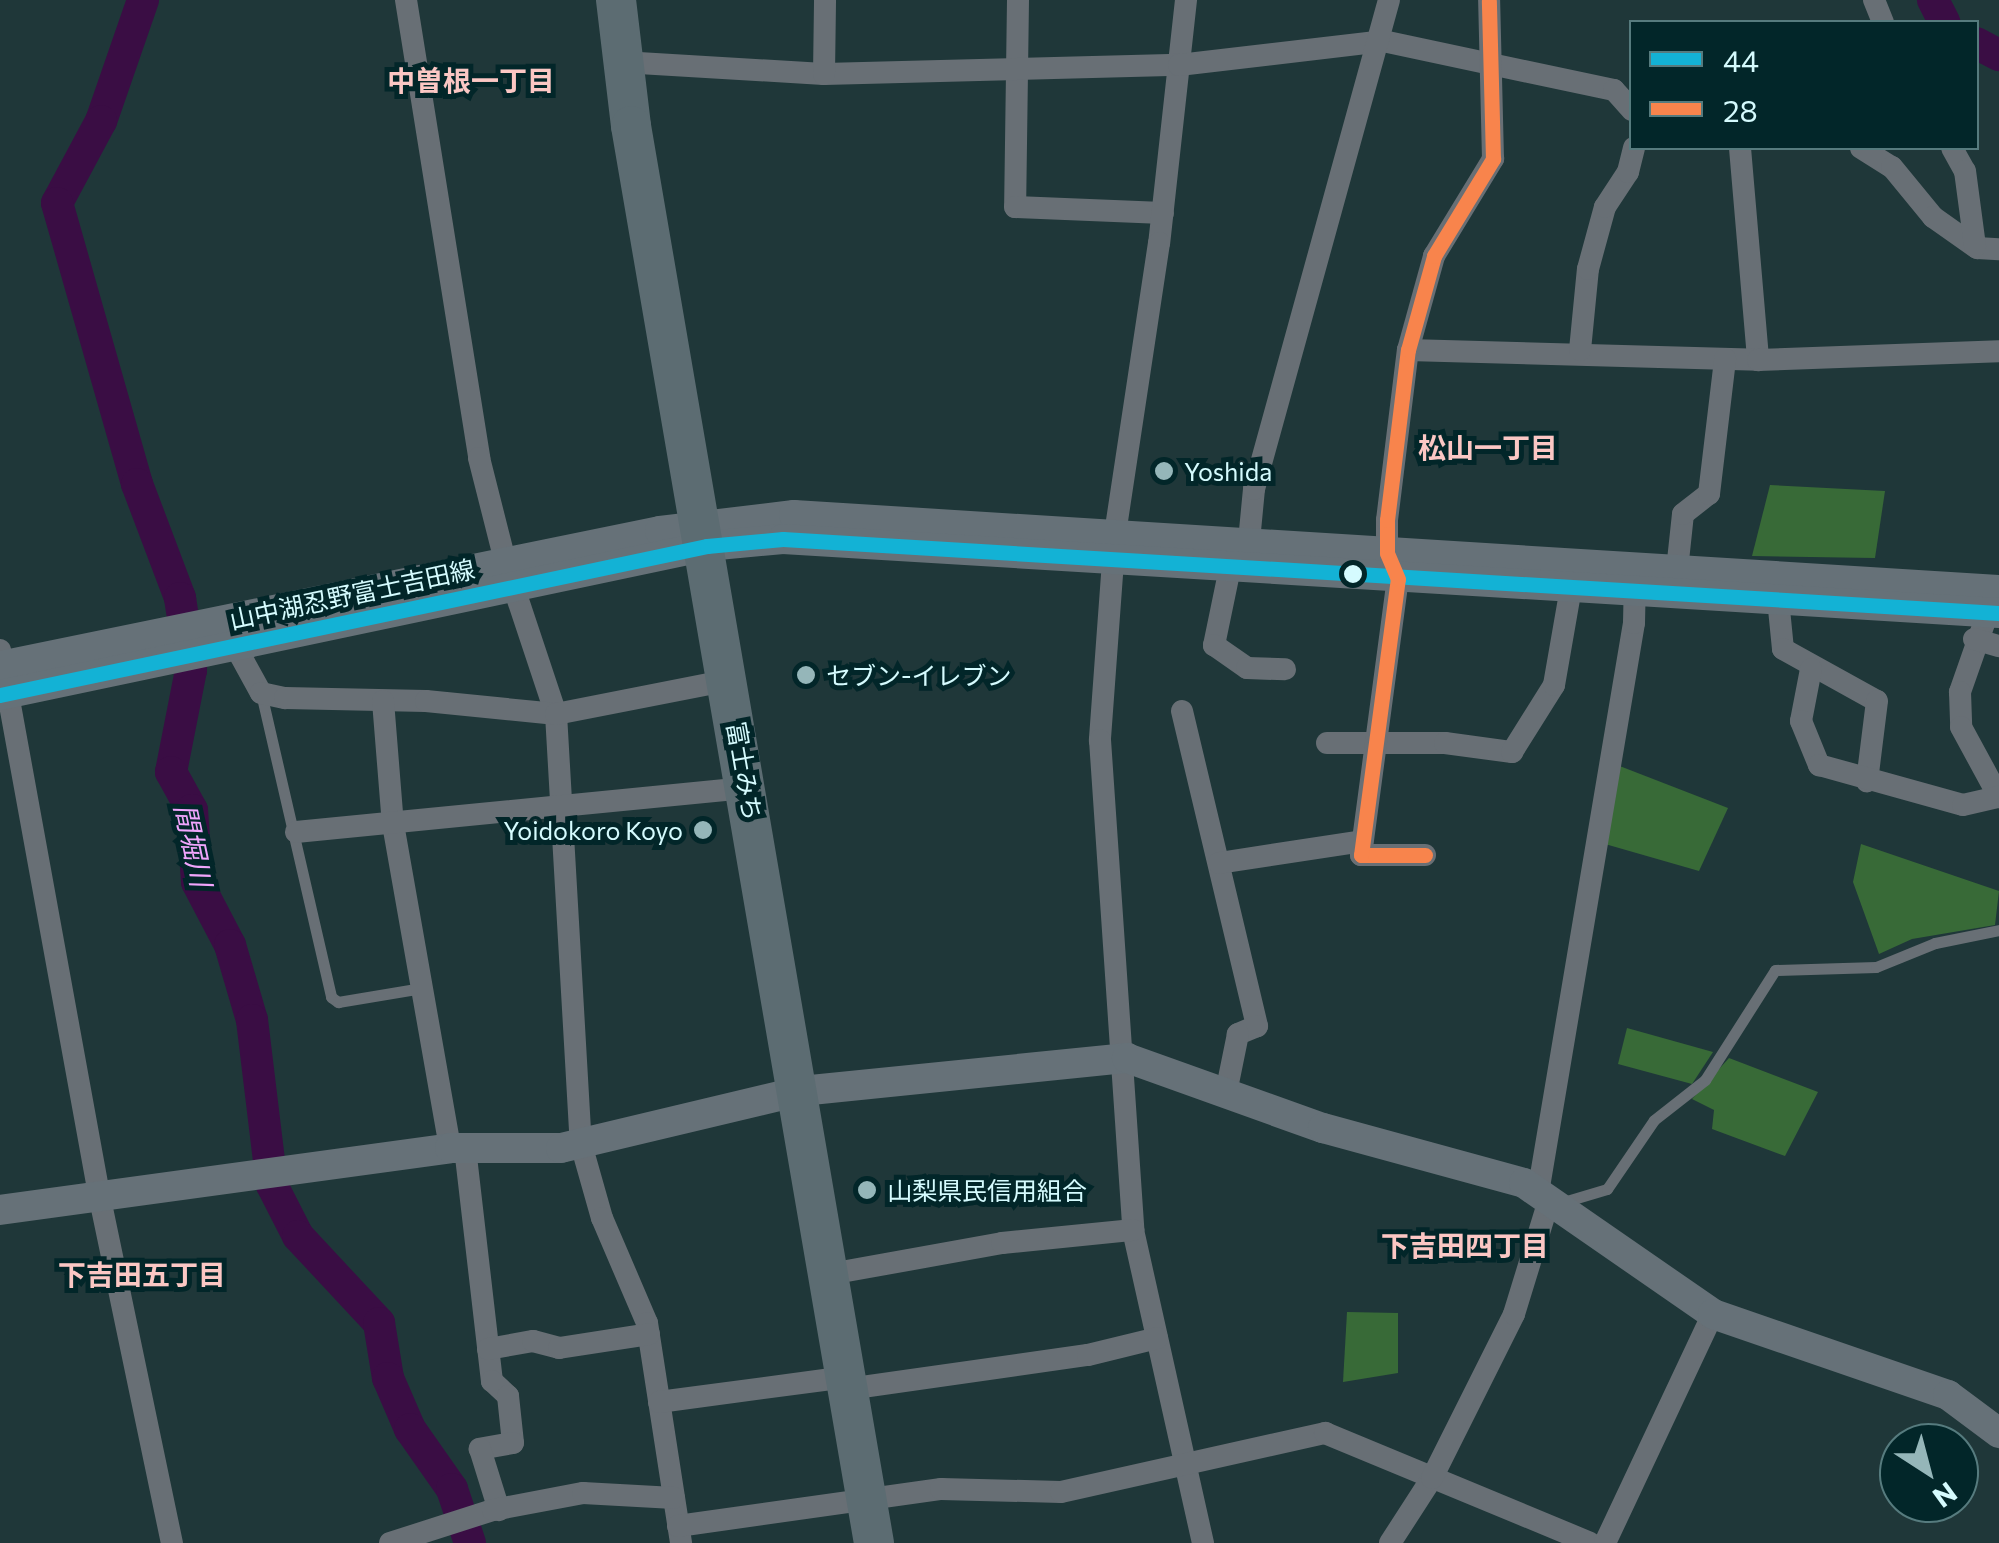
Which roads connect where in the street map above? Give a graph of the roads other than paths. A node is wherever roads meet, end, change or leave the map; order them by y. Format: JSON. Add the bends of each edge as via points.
{"nodes":[{"id":1,"x":406,"y":0,"type":"edge"},
{"id":2,"x":616,"y":0,"type":"edge"},
{"id":3,"x":825,"y":0,"type":"edge"},
{"id":4,"x":1018,"y":0,"type":"edge"},
{"id":5,"x":1186,"y":0,"type":"edge"},
{"id":6,"x":1390,"y":0,"type":"edge"},
{"id":7,"x":1489,"y":0,"type":"edge"},
{"id":8,"x":1383,"y":41,"type":"junction"},
{"id":9,"x":622,"y":62,"type":"junction"},
{"id":10,"x":1179,"y":65,"type":"junction"},
{"id":11,"x":1021,"y":68,"type":"junction"},
{"id":12,"x":1495,"y":68,"type":"junction"},
{"id":13,"x":824,"y":74,"type":"junction"},
{"id":14,"x":1629,"y":107,"type":"edge"},
{"id":15,"x":1634,"y":150,"type":"edge"},
{"id":16,"x":1740,"y":150,"type":"edge"},
{"id":17,"x":1864,"y":150,"type":"edge"},
{"id":18,"x":1953,"y":150,"type":"edge"},
{"id":19,"x":1162,"y":213,"type":"junction"},
{"id":20,"x":1974,"y":246,"type":"junction"},
{"id":21,"x":1999,"y":249,"type":"edge"},
{"id":22,"x":1408,"y":350,"type":"junction"},
{"id":23,"x":1580,"y":350,"type":"junction"},
{"id":24,"x":1999,"y":352,"type":"edge"},
{"id":25,"x":1724,"y":359,"type":"junction"},
{"id":26,"x":1758,"y":360,"type":"junction"},
{"id":27,"x":705,"y":534,"type":"junction"},
{"id":28,"x":1249,"y":541,"type":"junction"},
{"id":29,"x":1115,"y":547,"type":"junction"},
{"id":30,"x":1392,"y":566,"type":"junction"},
{"id":31,"x":1230,"y":568,"type":"junction"},
{"id":32,"x":1677,"y":570,"type":"junction"},
{"id":33,"x":509,"y":575,"type":"junction"},
{"id":34,"x":1635,"y":580,"type":"junction"},
{"id":35,"x":1571,"y":588,"type":"junction"},
{"id":36,"x":1996,"y":597,"type":"edge"},
{"id":37,"x":1778,"y":599,"type":"junction"},
{"id":38,"x":218,"y":636,"type":"junction"},
{"id":39,"x":1974,"y":640,"type":"junction"},
{"id":40,"x":1999,"y":646,"type":"edge"},
{"id":41,"x":1811,"y":668,"type":"junction"},
{"id":42,"x":1285,"y":669,"type":"dead end"},
{"id":43,"x":2,"y":674,"type":"edge"},
{"id":44,"x":729,"y":680,"type":"junction"},
{"id":45,"x":261,"y":692,"type":"junction"},
{"id":46,"x":383,"y":702,"type":"junction"},
{"id":47,"x":1182,"y":711,"type":"dead end"},
{"id":48,"x":556,"y":714,"type":"junction"},
{"id":49,"x":1376,"y":740,"type":"junction"},
{"id":50,"x":1327,"y":744,"type":"dead end"},
{"id":51,"x":1867,"y":781,"type":"junction"},
{"id":52,"x":748,"y":788,"type":"junction"},
{"id":53,"x":1999,"y":797,"type":"edge"},
{"id":54,"x":562,"y":808,"type":"junction"},
{"id":55,"x":393,"y":824,"type":"junction"},
{"id":56,"x":296,"y":832,"type":"junction"},
{"id":57,"x":1362,"y":841,"type":"junction"},
{"id":58,"x":1425,"y":855,"type":"dead end"},
{"id":59,"x":1218,"y":862,"type":"junction"},
{"id":60,"x":1999,"y":930,"type":"edge"},
{"id":61,"x":422,"y":988,"type":"junction"},
{"id":62,"x":1127,"y":1058,"type":"junction"},
{"id":63,"x":801,"y":1091,"type":"junction"},
{"id":64,"x":1226,"y":1093,"type":"junction"},
{"id":65,"x":582,"y":1144,"type":"junction"},
{"id":66,"x":458,"y":1148,"type":"junction"},
{"id":67,"x":99,"y":1194,"type":"junction"},
{"id":68,"x":1549,"y":1199,"type":"junction"},
{"id":69,"x":0,"y":1210,"type":"edge"},
{"id":70,"x":1134,"y":1230,"type":"junction"},
{"id":71,"x":830,"y":1274,"type":"junction"},
{"id":72,"x":1713,"y":1314,"type":"junction"},
{"id":73,"x":649,"y":1334,"type":"junction"},
{"id":74,"x":1157,"y":1338,"type":"junction"},
{"id":75,"x":488,"y":1348,"type":"junction"},
{"id":76,"x":847,"y":1383,"type":"junction"},
{"id":77,"x":659,"y":1402,"type":"junction"},
{"id":78,"x":1999,"y":1433,"type":"edge"},
{"id":79,"x":1184,"y":1463,"type":"junction"},
{"id":80,"x":1432,"y":1478,"type":"junction"},
{"id":81,"x":674,"y":1498,"type":"junction"},
{"id":82,"x":865,"y":1500,"type":"junction"},
{"id":83,"x":496,"y":1510,"type":"junction"},
{"id":84,"x":679,"y":1534,"type":"edge"},
{"id":85,"x":172,"y":1543,"type":"edge"},
{"id":86,"x":390,"y":1543,"type":"edge"},
{"id":87,"x":874,"y":1543,"type":"edge"},
{"id":88,"x":1203,"y":1543,"type":"edge"},
{"id":89,"x":1390,"y":1543,"type":"edge"},
{"id":90,"x":1590,"y":1543,"type":"edge"},
{"id":91,"x":1605,"y":1543,"type":"edge"}],
"edges":[{"from":1,"to":33,"type":"street","via":[[479,458]]},
{"from":2,"to":9,"type":"highway","name":"富士みち"},
{"from":3,"to":13,"type":"street"},
{"from":4,"to":11,"type":"street"},
{"from":5,"to":10,"type":"street"},
{"from":6,"to":8,"type":"street"},
{"from":7,"to":12,"type":"street"},
{"from":8,"to":10,"type":"street"},
{"from":8,"to":12,"type":"street"},
{"from":8,"to":28,"type":"street","via":[[1254,489]]},
{"from":9,"to":13,"type":"street"},
{"from":9,"to":27,"type":"highway","name":"富士みち"},
{"from":10,"to":11,"type":"street"},
{"from":10,"to":19,"type":"street"},
{"from":11,"to":13,"type":"street"},
{"from":11,"to":19,"type":"street","via":[[1015,207]]},
{"from":12,"to":14,"type":"street","via":[[1614,90]]},
{"from":12,"to":22,"type":"street","via":[[1493,159],[1434,256]]},
{"from":15,"to":23,"type":"street","via":[[1605,207],[1592,254]]},
{"from":16,"to":26,"type":"street"},
{"from":17,"to":20,"type":"street","via":[[1892,167],[1932,218]]},
{"from":18,"to":20,"type":"street","via":[[1968,183]]},
{"from":19,"to":29,"type":"street"},
{"from":20,"to":21,"type":"street"},
{"from":22,"to":23,"type":"street","via":[[1490,356]]},
{"from":22,"to":30,"type":"street"},
{"from":23,"to":25,"type":"street"},
{"from":24,"to":26,"type":"street"},
{"from":25,"to":26,"type":"street"},
{"from":25,"to":32,"type":"street","via":[[1709,494],[1683,514]]},
{"from":27,"to":29,"type":"street","name":"山中湖忍野富士吉田線","via":[[825,516]]},
{"from":27,"to":33,"type":"street","name":"山中湖忍野富士吉田線"},
{"from":27,"to":44,"type":"highway","name":"富士みち"},
{"from":28,"to":29,"type":"street"},
{"from":28,"to":30,"type":"street"},
{"from":29,"to":31,"type":"street"},
{"from":29,"to":62,"type":"street","via":[[1100,740]]},
{"from":30,"to":31,"type":"street"},
{"from":30,"to":34,"type":"street"},
{"from":30,"to":35,"type":"street"},
{"from":30,"to":49,"type":"street"},
{"from":31,"to":42,"type":"street","via":[[1214,644],[1247,668]]},
{"from":32,"to":34,"type":"street"},
{"from":32,"to":36,"type":"street"},
{"from":33,"to":38,"type":"street","name":"山中湖忍野富士吉田線"},
{"from":33,"to":48,"type":"street"},
{"from":34,"to":35,"type":"street"},
{"from":34,"to":37,"type":"street"},
{"from":34,"to":68,"type":"street"},
{"from":35,"to":49,"type":"street","via":[[1554,685],[1512,752]]},
{"from":36,"to":37,"type":"street"},
{"from":36,"to":39,"type":"street"},
{"from":37,"to":41,"type":"street","via":[[1783,649]]},
{"from":38,"to":43,"type":"street","name":"山中湖忍野富士吉田線"},
{"from":38,"to":45,"type":"street"},
{"from":39,"to":40,"type":"street"},
{"from":39,"to":53,"type":"street","via":[[1960,692],[1961,726]]},
{"from":41,"to":51,"type":"street","via":[[1801,720],[1811,750],[1826,769]]},
{"from":41,"to":51,"type":"street","via":[[1878,701]]},
{"from":43,"to":67,"type":"street"},
{"from":44,"to":48,"type":"street"},
{"from":44,"to":52,"type":"highway","name":"富士みち"},
{"from":45,"to":46,"type":"street"},
{"from":45,"to":56,"type":"lane"},
{"from":46,"to":48,"type":"street"},
{"from":46,"to":55,"type":"street"},
{"from":47,"to":59,"type":"street"},
{"from":48,"to":54,"type":"street"},
{"from":49,"to":50,"type":"street"},
{"from":49,"to":57,"type":"street"},
{"from":51,"to":53,"type":"street","via":[[1963,805]]},
{"from":52,"to":54,"type":"street"},
{"from":52,"to":63,"type":"highway","name":"富士みち"},
{"from":54,"to":55,"type":"street"},
{"from":54,"to":65,"type":"street"},
{"from":55,"to":56,"type":"street"},
{"from":55,"to":61,"type":"street"},
{"from":56,"to":61,"type":"lane","via":[[331,997],[338,1002]]},
{"from":57,"to":58,"type":"street","via":[[1364,858]]},
{"from":57,"to":59,"type":"street"},
{"from":59,"to":64,"type":"street","via":[[1257,1026],[1238,1034]]},
{"from":60,"to":68,"type":"lane","via":[[1936,943],[1876,967],[1775,970],[1705,1080],[1654,1120],[1607,1189]]},
{"from":61,"to":66,"type":"street"},
{"from":62,"to":63,"type":"street"},
{"from":62,"to":64,"type":"street"},
{"from":62,"to":70,"type":"street"},
{"from":63,"to":65,"type":"street"},
{"from":63,"to":71,"type":"highway","name":"富士みち"},
{"from":64,"to":68,"type":"street"},
{"from":65,"to":66,"type":"street"},
{"from":65,"to":73,"type":"street","via":[[602,1218]]},
{"from":66,"to":67,"type":"street"},
{"from":66,"to":75,"type":"street"},
{"from":67,"to":69,"type":"street"},
{"from":67,"to":85,"type":"street"},
{"from":68,"to":72,"type":"street"},
{"from":68,"to":80,"type":"street","via":[[1514,1314]]},
{"from":70,"to":71,"type":"street","via":[[1002,1243]]},
{"from":70,"to":74,"type":"street"},
{"from":71,"to":76,"type":"highway","name":"富士みち"},
{"from":72,"to":78,"type":"street","via":[[1948,1395]]},
{"from":72,"to":91,"type":"street"},
{"from":73,"to":75,"type":"street","via":[[559,1348],[533,1341]]},
{"from":73,"to":77,"type":"street"},
{"from":74,"to":76,"type":"street"},
{"from":74,"to":79,"type":"street"},
{"from":75,"to":83,"type":"street","via":[[492,1381],[508,1396],[513,1443],[480,1449]]},
{"from":76,"to":77,"type":"street"},
{"from":76,"to":82,"type":"highway","name":"富士みち"},
{"from":77,"to":81,"type":"street"},
{"from":79,"to":80,"type":"street","via":[[1325,1433]]},
{"from":79,"to":82,"type":"street","via":[[1061,1492],[940,1490]]},
{"from":79,"to":88,"type":"street"},
{"from":80,"to":89,"type":"street"},
{"from":80,"to":90,"type":"street"},
{"from":81,"to":83,"type":"street","via":[[583,1494]]},
{"from":81,"to":84,"type":"street"},
{"from":82,"to":84,"type":"street"},
{"from":82,"to":87,"type":"highway","name":"富士みち"},
{"from":83,"to":86,"type":"street"}]}
